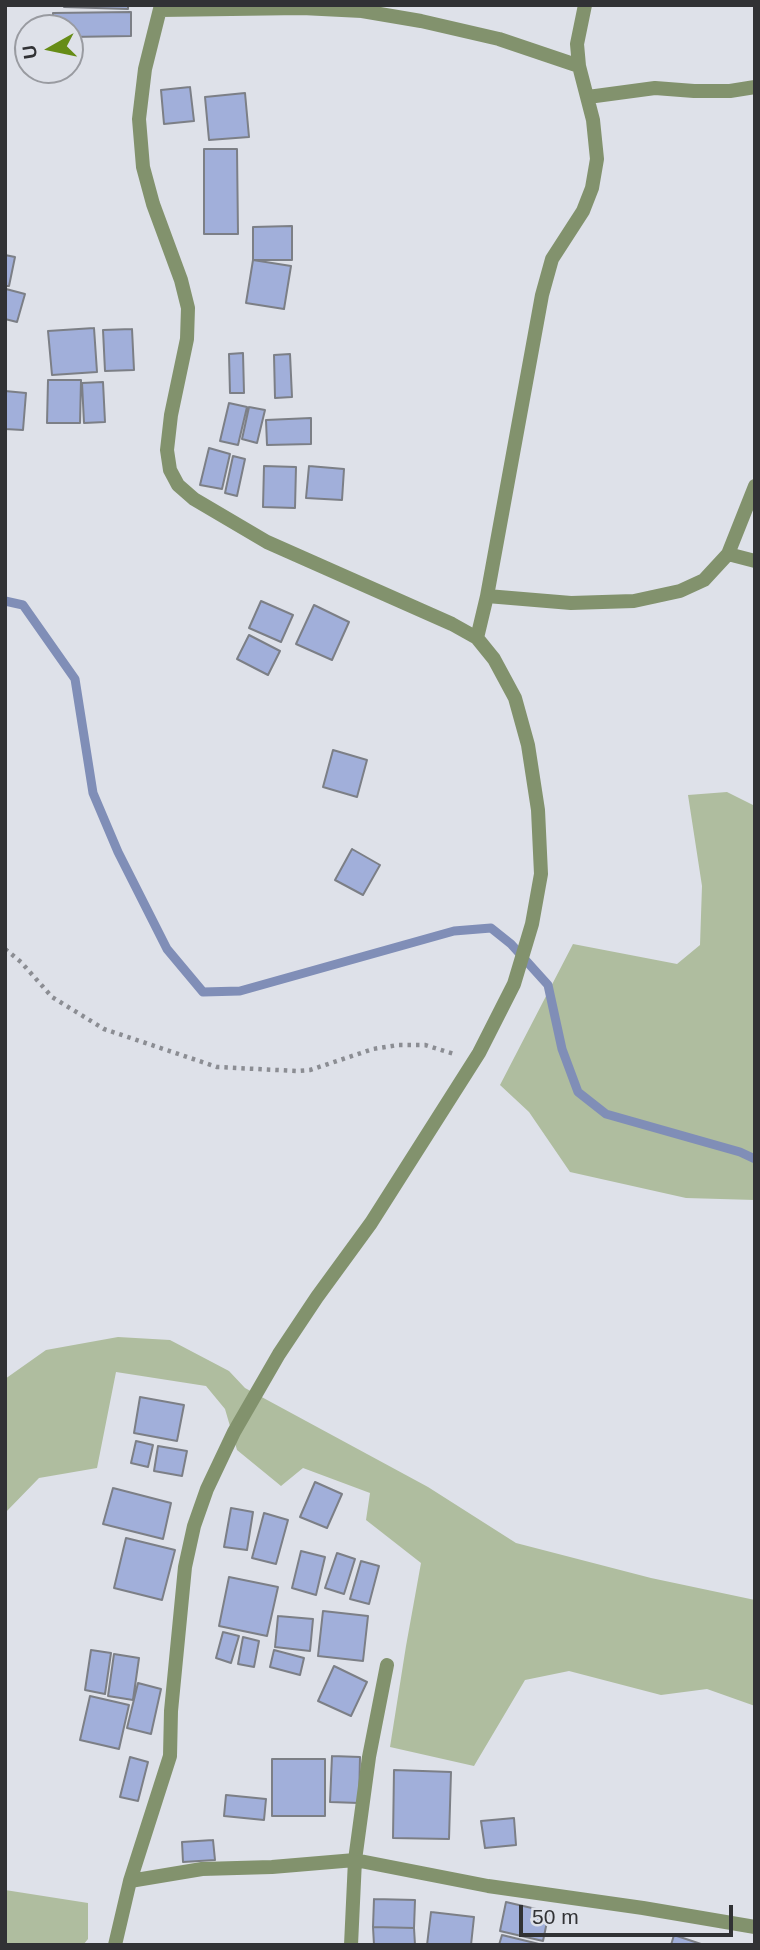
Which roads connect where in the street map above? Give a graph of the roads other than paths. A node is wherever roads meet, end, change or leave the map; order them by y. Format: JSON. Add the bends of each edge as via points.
{"nodes":[{"id":1,"x":584,"y":5,"type":"edge"},
{"id":2,"x":160,"y":8,"type":"edge"},
{"id":3,"x":579,"y":66,"type":"junction"},
{"id":4,"x":755,"y":88,"type":"edge"},
{"id":5,"x":588,"y":97,"type":"junction"},
{"id":6,"x":755,"y":485,"type":"edge"},
{"id":7,"x":728,"y":554,"type":"junction"},
{"id":8,"x":755,"y":561,"type":"edge"},
{"id":9,"x":487,"y":596,"type":"junction"},
{"id":10,"x":477,"y":638,"type":"junction"},
{"id":11,"x":387,"y":1665,"type":"dead end"},
{"id":12,"x":355,"y":1860,"type":"junction"},
{"id":13,"x":130,"y":1881,"type":"junction"},
{"id":14,"x":755,"y":1927,"type":"edge"},
{"id":15,"x":116,"y":1945,"type":"edge"},
{"id":16,"x":351,"y":1945,"type":"edge"}],
"edges":[{"from":1,"to":3,"type":"street","via":[[577,44]]},
{"from":2,"to":3,"type":"street","via":[[362,11],[499,39]]},
{"from":2,"to":10,"type":"street","via":[[139,119],[142,167],[188,308],[187,339],[167,450],[170,470],[194,499],[267,542]]},
{"from":3,"to":5,"type":"street"},
{"from":4,"to":5,"type":"street","via":[[655,88]]},
{"from":5,"to":9,"type":"street","via":[[597,159],[592,188],[552,259],[542,295]]},
{"from":6,"to":7,"type":"street"},
{"from":7,"to":8,"type":"street"},
{"from":7,"to":9,"type":"street","via":[[704,580],[680,591],[634,601],[571,603]]},
{"from":9,"to":10,"type":"street"},
{"from":10,"to":13,"type":"street","via":[[515,698],[528,745],[541,874],[532,924],[514,984],[472,1065],[371,1223],[279,1354],[207,1489],[186,1567],[170,1756]]},
{"from":11,"to":12,"type":"street"},
{"from":12,"to":13,"type":"street","via":[[202,1869]]},
{"from":12,"to":14,"type":"street","via":[[488,1886]]},
{"from":12,"to":16,"type":"street"},
{"from":13,"to":15,"type":"street"}]}
